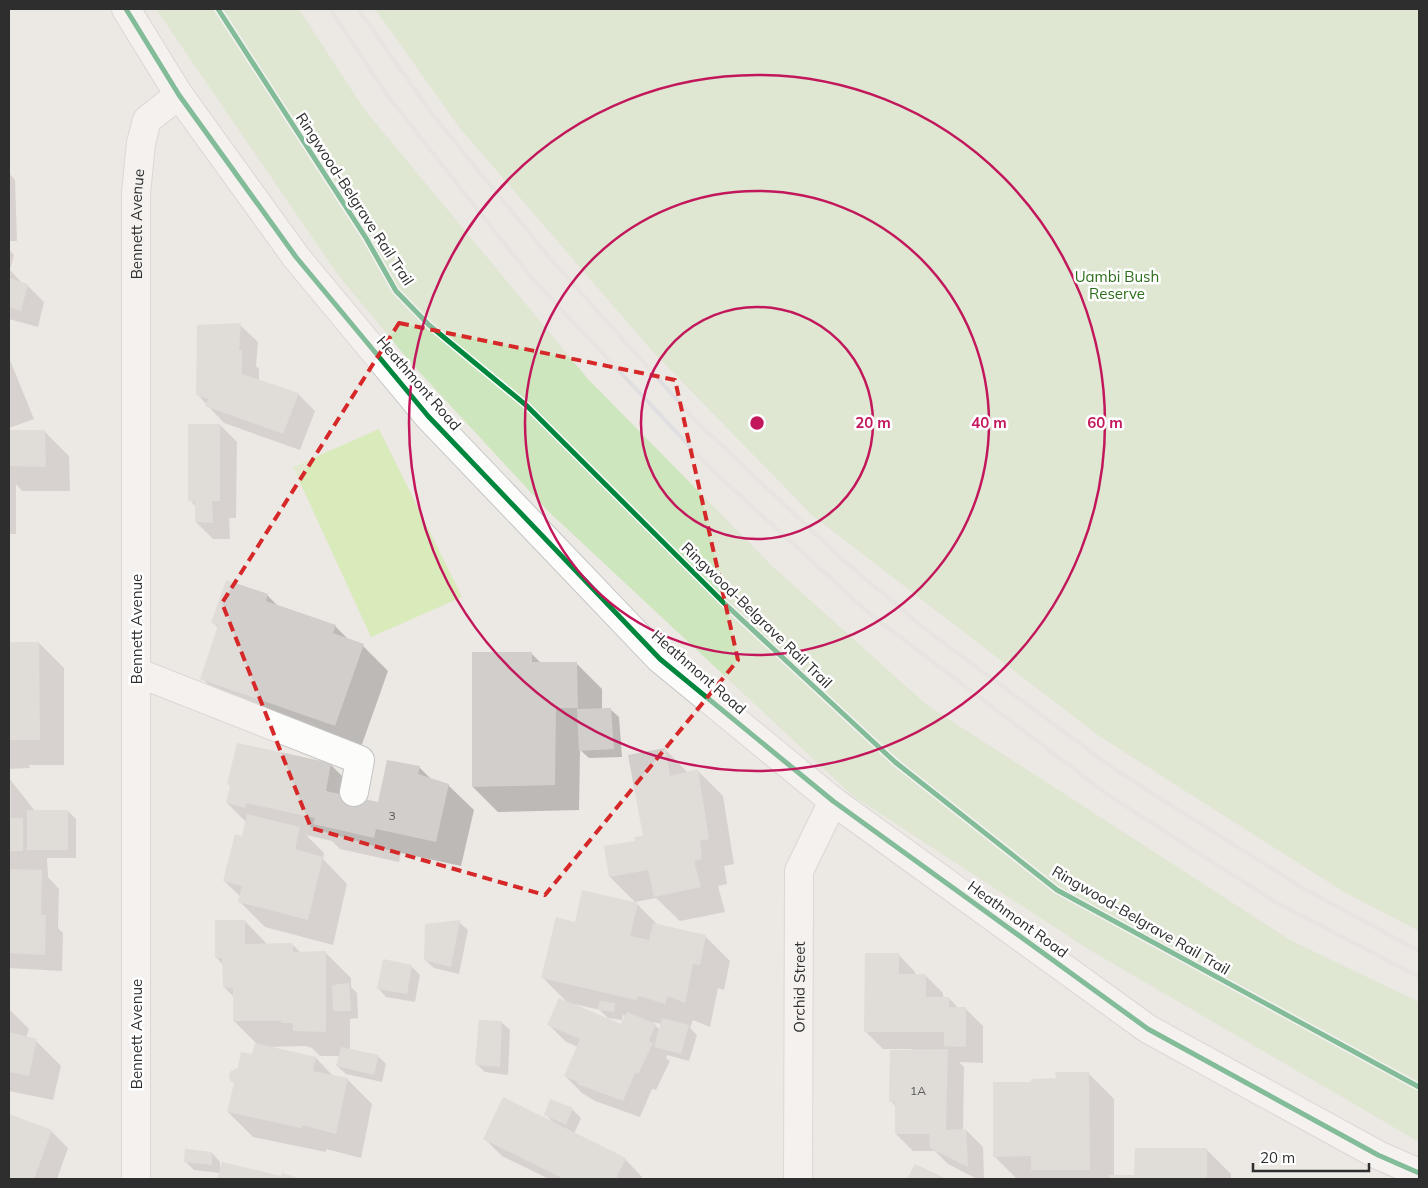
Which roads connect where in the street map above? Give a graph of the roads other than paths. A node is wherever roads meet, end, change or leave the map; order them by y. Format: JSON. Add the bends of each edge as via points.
{"nodes":[{"id":1,"x":126,"y":9,"type":"edge"},
{"id":2,"x":179,"y":95,"type":"junction"},
{"id":3,"x":136,"y":672,"type":"junction"},
{"id":4,"x":354,"y":792,"type":"dead end"},
{"id":5,"x":833,"y":801,"type":"junction"},
{"id":6,"x":1419,"y":1173,"type":"edge"},
{"id":7,"x":136,"y":1179,"type":"edge"},
{"id":8,"x":798,"y":1179,"type":"edge"}],
"edges":[{"from":1,"to":2,"type":"street","name":"Heathmont Road"},
{"from":2,"to":3,"type":"street","name":"Bennett Avenue","via":[[147,120],[141,143],[136,194]]},
{"from":2,"to":5,"type":"street","name":"Heathmont Road","via":[[296,257],[428,416],[660,659]]},
{"from":3,"to":4,"type":"street","via":[[360,760]]},
{"from":3,"to":7,"type":"street","name":"Bennett Avenue"},
{"from":5,"to":6,"type":"street","name":"Heathmont Road","via":[[1148,1028],[1378,1155]]},
{"from":5,"to":8,"type":"street","name":"Orchid Street","via":[[799,871]]}]}
